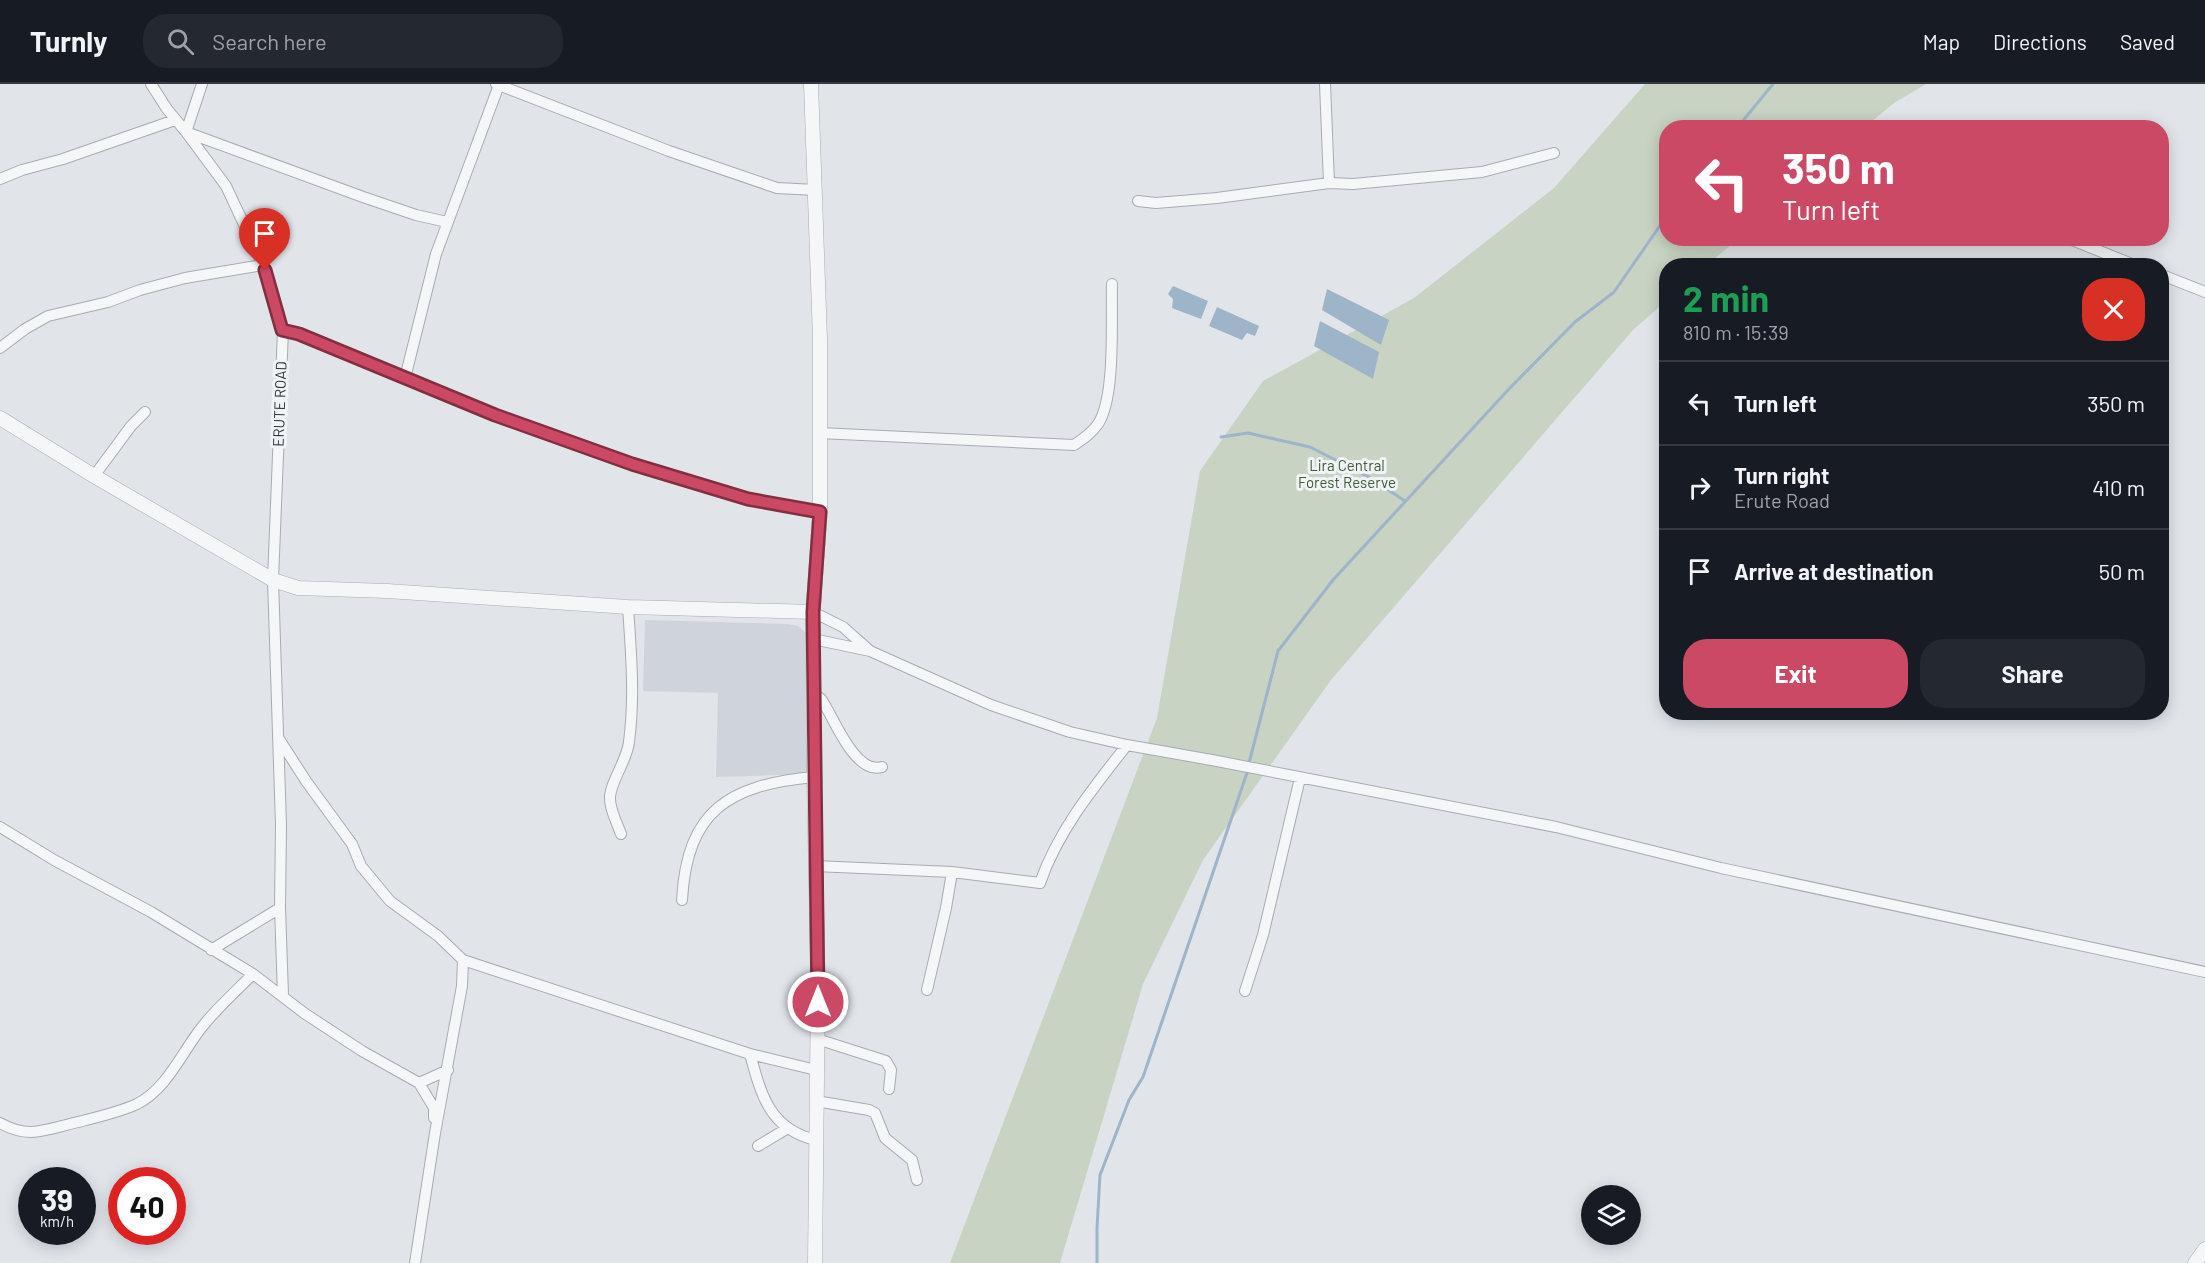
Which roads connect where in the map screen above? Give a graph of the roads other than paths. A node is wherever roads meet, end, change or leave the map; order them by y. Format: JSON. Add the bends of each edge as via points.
{"nodes":[{"id":1,"x":152,"y":84,"type":"edge"},
{"id":2,"x":202,"y":84,"type":"edge"},
{"id":3,"x":811,"y":84,"type":"edge"},
{"id":4,"x":1324,"y":84,"type":"edge"},
{"id":5,"x":497,"y":85,"type":"edge"},
{"id":6,"x":175,"y":120,"type":"junction"},
{"id":7,"x":186,"y":132,"type":"junction"},
{"id":8,"x":1554,"y":153,"type":"dead end"},
{"id":9,"x":0,"y":179,"type":"edge"},
{"id":10,"x":1329,"y":183,"type":"junction"},
{"id":11,"x":816,"y":190,"type":"junction"},
{"id":12,"x":1138,"y":201,"type":"dead end"},
{"id":13,"x":447,"y":222,"type":"junction"},
{"id":14,"x":2087,"y":246,"type":"edge"},
{"id":15,"x":2117,"y":258,"type":"edge"},
{"id":16,"x":263,"y":265,"type":"junction"},
{"id":17,"x":2169,"y":278,"type":"edge"},
{"id":18,"x":1112,"y":284,"type":"dead end"},
{"id":19,"x":2205,"y":292,"type":"edge"},
{"id":20,"x":282,"y":330,"type":"junction"},
{"id":21,"x":0,"y":348,"type":"edge"},
{"id":22,"x":405,"y":378,"type":"junction"},
{"id":23,"x":145,"y":412,"type":"dead end"},
{"id":24,"x":0,"y":418,"type":"edge"},
{"id":25,"x":819,"y":433,"type":"junction"},
{"id":26,"x":94,"y":476,"type":"junction"},
{"id":27,"x":820,"y":512,"type":"junction"},
{"id":28,"x":273,"y":580,"type":"junction"},
{"id":29,"x":628,"y":607,"type":"junction"},
{"id":30,"x":813,"y":612,"type":"junction"},
{"id":31,"x":813,"y":639,"type":"junction"},
{"id":32,"x":870,"y":651,"type":"junction"},
{"id":33,"x":814,"y":694,"type":"junction"},
{"id":34,"x":279,"y":739,"type":"junction"},
{"id":35,"x":1127,"y":746,"type":"junction"},
{"id":36,"x":882,"y":767,"type":"dead end"},
{"id":37,"x":814,"y":777,"type":"junction"},
{"id":38,"x":1300,"y":778,"type":"junction"},
{"id":39,"x":0,"y":827,"type":"edge"},
{"id":40,"x":621,"y":834,"type":"dead end"},
{"id":41,"x":815,"y":866,"type":"junction"},
{"id":42,"x":952,"y":872,"type":"junction"},
{"id":43,"x":682,"y":900,"type":"dead end"},
{"id":44,"x":280,"y":908,"type":"junction"},
{"id":45,"x":211,"y":950,"type":"junction"},
{"id":46,"x":463,"y":960,"type":"junction"},
{"id":47,"x":2205,"y":972,"type":"edge"},
{"id":48,"x":253,"y":974,"type":"junction"},
{"id":49,"x":927,"y":990,"type":"dead end"},
{"id":50,"x":1245,"y":991,"type":"dead end"},
{"id":51,"x":283,"y":995,"type":"junction"},
{"id":52,"x":817,"y":1039,"type":"junction"},
{"id":53,"x":750,"y":1054,"type":"junction"},
{"id":54,"x":448,"y":1070,"type":"junction"},
{"id":55,"x":816,"y":1070,"type":"junction"},
{"id":56,"x":419,"y":1083,"type":"junction"},
{"id":57,"x":889,"y":1089,"type":"dead end"},
{"id":58,"x":816,"y":1101,"type":"junction"},
{"id":59,"x":0,"y":1123,"type":"edge"},
{"id":60,"x":788,"y":1128,"type":"junction"},
{"id":61,"x":435,"y":1133,"type":"junction"},
{"id":62,"x":816,"y":1140,"type":"junction"},
{"id":63,"x":758,"y":1146,"type":"dead end"},
{"id":64,"x":916,"y":1180,"type":"dead end"},
{"id":65,"x":2205,"y":1249,"type":"edge"},
{"id":66,"x":415,"y":1263,"type":"edge"},
{"id":67,"x":815,"y":1263,"type":"edge"},
{"id":68,"x":2195,"y":1263,"type":"edge"}],
"edges":[{"from":1,"to":6,"type":"street","name":"ERUTE ROAD"},
{"from":2,"to":7,"type":"street"},
{"from":3,"to":11,"type":"street"},
{"from":4,"to":10,"type":"street"},
{"from":5,"to":11,"type":"street","via":[[777,188]]},
{"from":5,"to":13,"type":"street"},
{"from":6,"to":7,"type":"street","name":"ERUTE ROAD"},
{"from":6,"to":9,"type":"street"},
{"from":7,"to":13,"type":"street","via":[[416,215]]},
{"from":7,"to":16,"type":"street","name":"ERUTE ROAD","via":[[226,186]]},
{"from":8,"to":10,"type":"street","via":[[1482,172]]},
{"from":10,"to":12,"type":"street","via":[[1217,198]]},
{"from":11,"to":25,"type":"street"},
{"from":13,"to":22,"type":"street"},
{"from":14,"to":15,"type":"street"},
{"from":16,"to":20,"type":"street","name":"ERUTE ROAD"},
{"from":16,"to":21,"type":"street","via":[[185,278],[48,316]]},
{"from":17,"to":19,"type":"street"},
{"from":18,"to":25,"type":"street","via":[[1105,409],[1092,432],[1074,445]]},
{"from":20,"to":22,"type":"street"},
{"from":20,"to":28,"type":"street","name":"ERUTE ROAD"},
{"from":22,"to":27,"type":"street","via":[[495,415],[670,476],[748,499]]},
{"from":23,"to":26,"type":"street"},
{"from":24,"to":26,"type":"street"},
{"from":25,"to":27,"type":"street"},
{"from":26,"to":28,"type":"street"},
{"from":27,"to":30,"type":"street"},
{"from":28,"to":29,"type":"street","via":[[298,588]]},
{"from":28,"to":34,"type":"street","name":"ERUTE ROAD"},
{"from":29,"to":30,"type":"street"},
{"from":29,"to":40,"type":"street","via":[[634,683],[629,742],[610,792]]},
{"from":30,"to":31,"type":"street"},
{"from":30,"to":32,"type":"street","via":[[843,627]]},
{"from":31,"to":32,"type":"street"},
{"from":31,"to":33,"type":"street"},
{"from":32,"to":35,"type":"street","via":[[1019,715]]},
{"from":33,"to":36,"type":"street","via":[[821,699],[855,757],[877,769]]},
{"from":33,"to":37,"type":"street"},
{"from":34,"to":44,"type":"street","name":"ERUTE ROAD"},
{"from":34,"to":46,"type":"street","via":[[352,844],[361,866],[390,901]]},
{"from":35,"to":38,"type":"street"},
{"from":35,"to":42,"type":"street","via":[[1076,811],[1040,883]]},
{"from":37,"to":41,"type":"street"},
{"from":37,"to":43,"type":"street","via":[[761,785],[716,808],[695,838],[684,875]]},
{"from":38,"to":47,"type":"street","via":[[1556,827],[1709,866]]},
{"from":38,"to":50,"type":"street","via":[[1263,935]]},
{"from":39,"to":45,"type":"street"},
{"from":41,"to":42,"type":"street"},
{"from":41,"to":52,"type":"street"},
{"from":42,"to":49,"type":"street"},
{"from":44,"to":45,"type":"street"},
{"from":44,"to":51,"type":"street","name":"ERUTE ROAD"},
{"from":45,"to":48,"type":"street"},
{"from":46,"to":53,"type":"street"},
{"from":46,"to":54,"type":"street"},
{"from":48,"to":51,"type":"street"},
{"from":48,"to":59,"type":"street","via":[[201,1028],[157,1087],[138,1103],[87,1120],[27,1133]]},
{"from":51,"to":56,"type":"street","via":[[304,1014]]},
{"from":52,"to":55,"type":"street"},
{"from":52,"to":57,"type":"street","via":[[886,1061],[891,1070]]},
{"from":53,"to":55,"type":"street"},
{"from":53,"to":60,"type":"street","via":[[763,1098]]},
{"from":54,"to":56,"type":"street"},
{"from":54,"to":61,"type":"street"},
{"from":55,"to":58,"type":"street"},
{"from":56,"to":61,"type":"street","via":[[434,1108]]},
{"from":58,"to":62,"type":"street"},
{"from":58,"to":64,"type":"street","via":[[873,1111],[885,1138],[912,1160]]},
{"from":60,"to":62,"type":"street"},
{"from":60,"to":63,"type":"street"},
{"from":61,"to":66,"type":"street"},
{"from":62,"to":67,"type":"street"},
{"from":65,"to":68,"type":"street"}]}
